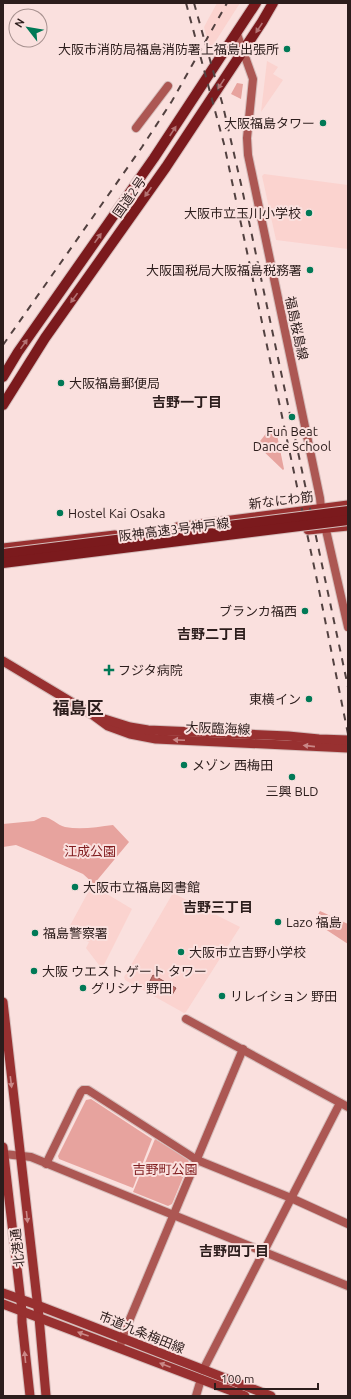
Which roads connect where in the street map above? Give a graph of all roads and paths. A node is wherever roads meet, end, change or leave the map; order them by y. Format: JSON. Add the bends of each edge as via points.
{"nodes":[{"id":1,"x":256,"y":3,"type":"edge"},
{"id":2,"x":273,"y":3,"type":"edge"},
{"id":3,"x":237,"y":34,"type":"junction"},
{"id":4,"x":243,"y":52,"type":"junction"},
{"id":5,"x":168,"y":86,"type":"dead end"},
{"id":6,"x":136,"y":128,"type":"dead end"},
{"id":7,"x":3,"y":377,"type":"edge"},
{"id":8,"x":3,"y":405,"type":"edge"},
{"id":9,"x":348,"y":505,"type":"edge"},
{"id":10,"x":321,"y":508,"type":"junction"},
{"id":11,"x":348,"y":511,"type":"edge"},
{"id":12,"x":348,"y":520,"type":"edge"},
{"id":13,"x":348,"y":526,"type":"edge"},
{"id":14,"x":327,"y":528,"type":"junction"},
{"id":15,"x":3,"y":548,"type":"edge"},
{"id":16,"x":3,"y":554,"type":"edge"},
{"id":17,"x":3,"y":564,"type":"edge"},
{"id":18,"x":348,"y":627,"type":"edge"},
{"id":19,"x":3,"y":661,"type":"edge"},
{"id":20,"x":93,"y":715,"type":"junction"},
{"id":21,"x":348,"y":740,"type":"edge"},
{"id":22,"x":348,"y":748,"type":"edge"},
{"id":23,"x":3,"y":1002,"type":"edge"},
{"id":24,"x":186,"y":1019,"type":"dead end"},
{"id":25,"x":242,"y":1050,"type":"junction"},
{"id":26,"x":340,"y":1103,"type":"junction"},
{"id":27,"x":348,"y":1107,"type":"edge"},
{"id":28,"x":3,"y":1150,"type":"edge"},
{"id":29,"x":20,"y":1155,"type":"junction"},
{"id":30,"x":197,"y":1160,"type":"junction"},
{"id":31,"x":46,"y":1164,"type":"junction"},
{"id":32,"x":291,"y":1198,"type":"junction"},
{"id":33,"x":173,"y":1216,"type":"junction"},
{"id":34,"x":348,"y":1224,"type":"edge"},
{"id":35,"x":264,"y":1252,"type":"junction"},
{"id":36,"x":348,"y":1286,"type":"edge"},
{"id":37,"x":3,"y":1293,"type":"edge"},
{"id":38,"x":20,"y":1298,"type":"junction"},
{"id":39,"x":3,"y":1304,"type":"edge"},
{"id":40,"x":37,"y":1304,"type":"junction"},
{"id":41,"x":22,"y":1311,"type":"junction"},
{"id":42,"x":39,"y":1317,"type":"junction"},
{"id":43,"x":122,"y":1338,"type":"junction"},
{"id":44,"x":120,"y":1347,"type":"junction"},
{"id":45,"x":202,"y":1374,"type":"junction"},
{"id":46,"x":30,"y":1396,"type":"edge"},
{"id":47,"x":46,"y":1396,"type":"edge"},
{"id":48,"x":196,"y":1396,"type":"edge"},
{"id":49,"x":245,"y":1396,"type":"edge"},
{"id":50,"x":271,"y":1396,"type":"edge"}],
"edges":[{"from":1,"to":3,"type":"highway","name":"国道2号"},
{"from":2,"to":4,"type":"highway","name":"国道2号","one_way":true},
{"from":3,"to":4,"type":"street","name":"福島桜島線"},
{"from":7,"to":3,"type":"highway","name":"国道2号","one_way":true},
{"from":4,"to":8,"type":"highway","name":"国道2号","one_way":true,"via":[[46,338]]},
{"from":4,"to":10,"type":"street","name":"福島桜島線","via":[[253,79],[247,138],[248,155]]},
{"from":5,"to":6,"type":"street"},
{"from":9,"to":10,"type":"main road","name":"新なにわ筋"},
{"from":10,"to":14,"type":"street","name":"福島桜島線"},
{"from":10,"to":15,"type":"main road","name":"新なにわ筋"},
{"from":11,"to":16,"type":"highway","name":"阪神高速3号神戸線","bridge":true},
{"from":12,"to":17,"type":"highway","name":"阪神高速3号神戸線","bridge":true},
{"from":13,"to":14,"type":"main road"},
{"from":14,"to":17,"type":"main road"},
{"from":14,"to":18,"type":"street","name":"福島桜島線"},
{"from":19,"to":20,"type":"main road","name":"大阪臨海線"},
{"from":20,"to":21,"type":"main road","name":"大阪臨海線","via":[[148,730]]},
{"from":22,"to":20,"type":"main road","name":"大阪臨海線","one_way":true,"via":[[148,738],[115,729]]},
{"from":23,"to":29,"type":"main road","name":"北港通","one_way":true},
{"from":24,"to":25,"type":"street"},
{"from":25,"to":26,"type":"street"},
{"from":25,"to":30,"type":"street"},
{"from":26,"to":27,"type":"street"},
{"from":26,"to":32,"type":"street"},
{"from":28,"to":29,"type":"street"},
{"from":28,"to":38,"type":"main road","name":"北港通"},
{"from":29,"to":31,"type":"street"},
{"from":29,"to":40,"type":"main road","name":"北港通","one_way":true},
{"from":30,"to":31,"type":"street","via":[[100,1097],[83,1090]]},
{"from":30,"to":32,"type":"street"},
{"from":30,"to":33,"type":"street"},
{"from":31,"to":33,"type":"street"},
{"from":32,"to":34,"type":"street"},
{"from":32,"to":35,"type":"street"},
{"from":33,"to":35,"type":"street"},
{"from":33,"to":43,"type":"street"},
{"from":35,"to":36,"type":"street"},
{"from":35,"to":45,"type":"street"},
{"from":37,"to":38,"type":"main road","name":"市道九条梅田線"},
{"from":38,"to":40,"type":"main road","name":"市道九条梅田線"},
{"from":38,"to":41,"type":"main road","name":"北港通"},
{"from":39,"to":41,"type":"main road","name":"市道九条梅田線"},
{"from":40,"to":42,"type":"main road","name":"北港通"},
{"from":40,"to":43,"type":"main road","name":"市道九条梅田線"},
{"from":41,"to":42,"type":"main road","name":"市道九条梅田線"},
{"from":46,"to":41,"type":"main road","name":"北港通","one_way":true},
{"from":44,"to":42,"type":"main road","name":"市道九条梅田線","one_way":true},
{"from":42,"to":47,"type":"main road","name":"北港通"},
{"from":43,"to":44,"type":"street"},
{"from":43,"to":45,"type":"main road","name":"市道九条梅田線"},
{"from":45,"to":44,"type":"main road","name":"市道九条梅田線","one_way":true},
{"from":45,"to":48,"type":"street"},
{"from":45,"to":49,"type":"main road","name":"市道九条梅田線"},
{"from":45,"to":50,"type":"main road","name":"市道九条梅田線"}]}
